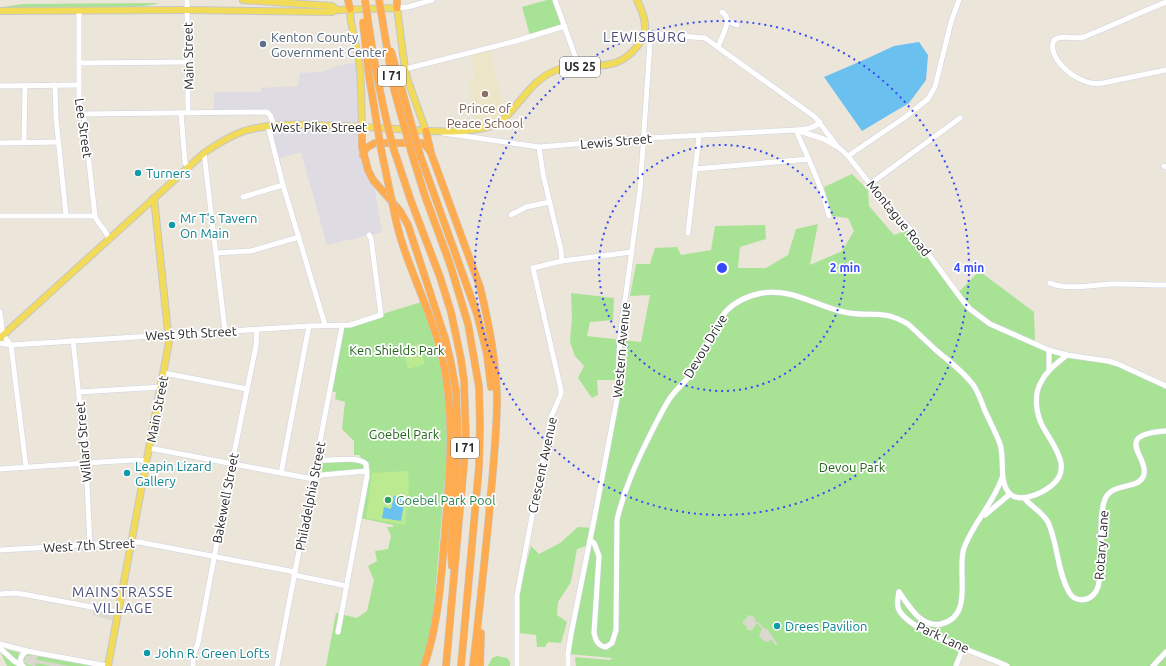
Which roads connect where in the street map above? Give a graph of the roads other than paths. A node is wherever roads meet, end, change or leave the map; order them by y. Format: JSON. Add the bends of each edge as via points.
{"nodes":[{"id":1,"x":187,"y":0,"type":"edge"},
{"id":2,"x":243,"y":0,"type":"edge"},
{"id":3,"x":348,"y":0,"type":"edge"},
{"id":4,"x":361,"y":0,"type":"edge"},
{"id":5,"x":364,"y":0,"type":"edge"},
{"id":6,"x":379,"y":0,"type":"edge"},
{"id":7,"x":397,"y":0,"type":"edge"},
{"id":8,"x":432,"y":0,"type":"edge"},
{"id":9,"x":555,"y":0,"type":"edge"},
{"id":10,"x":638,"y":0,"type":"edge"},
{"id":11,"x":959,"y":0,"type":"edge"},
{"id":12,"x":1166,"y":2,"type":"edge"},
{"id":13,"x":397,"y":8,"type":"junction"},
{"id":14,"x":350,"y":9,"type":"junction"},
{"id":15,"x":187,"y":10,"type":"junction"},
{"id":16,"x":337,"y":10,"type":"junction"},
{"id":17,"x":0,"y":11,"type":"edge"},
{"id":18,"x":79,"y":11,"type":"junction"},
{"id":19,"x":722,"y":12,"type":"dead end"},
{"id":20,"x":381,"y":15,"type":"junction"},
{"id":21,"x":728,"y":21,"type":"junction"},
{"id":22,"x":736,"y":25,"type":"dead end"},
{"id":23,"x":565,"y":26,"type":"junction"},
{"id":24,"x":644,"y":33,"type":"junction"},
{"id":25,"x":718,"y":47,"type":"junction"},
{"id":26,"x":188,"y":62,"type":"junction"},
{"id":27,"x":79,"y":63,"type":"junction"},
{"id":28,"x":579,"y":67,"type":"junction"},
{"id":29,"x":405,"y":68,"type":"junction"},
{"id":30,"x":1166,"y":70,"type":"edge"},
{"id":31,"x":56,"y":85,"type":"junction"},
{"id":32,"x":79,"y":85,"type":"junction"},
{"id":33,"x":0,"y":86,"type":"edge"},
{"id":34,"x":25,"y":86,"type":"junction"},
{"id":35,"x":180,"y":113,"type":"junction"},
{"id":36,"x":188,"y":113,"type":"junction"},
{"id":37,"x":82,"y":114,"type":"junction"},
{"id":38,"x":960,"y":118,"type":"dead end"},
{"id":39,"x":820,"y":122,"type":"junction"},
{"id":40,"x":271,"y":126,"type":"junction"},
{"id":41,"x":362,"y":127,"type":"junction"},
{"id":42,"x":796,"y":130,"type":"junction"},
{"id":43,"x":426,"y":131,"type":"junction"},
{"id":44,"x":437,"y":132,"type":"junction"},
{"id":45,"x":699,"y":136,"type":"junction"},
{"id":46,"x":644,"y":138,"type":"junction"},
{"id":47,"x":59,"y":142,"type":"junction"},
{"id":48,"x":0,"y":143,"type":"edge"},
{"id":49,"x":24,"y":143,"type":"junction"},
{"id":50,"x":837,"y":146,"type":"junction"},
{"id":51,"x":539,"y":147,"type":"junction"},
{"id":52,"x":204,"y":153,"type":"junction"},
{"id":53,"x":431,"y":153,"type":"junction"},
{"id":54,"x":364,"y":154,"type":"junction"},
{"id":55,"x":848,"y":156,"type":"junction"},
{"id":56,"x":808,"y":159,"type":"junction"},
{"id":57,"x":189,"y":167,"type":"junction"},
{"id":58,"x":695,"y":169,"type":"junction"},
{"id":59,"x":870,"y":184,"type":"junction"},
{"id":60,"x":283,"y":185,"type":"junction"},
{"id":61,"x":243,"y":197,"type":"dead end"},
{"id":62,"x":154,"y":198,"type":"junction"},
{"id":63,"x":550,"y":202,"type":"junction"},
{"id":64,"x":66,"y":215,"type":"junction"},
{"id":65,"x":511,"y":215,"type":"dead end"},
{"id":66,"x":0,"y":216,"type":"edge"},
{"id":67,"x":95,"y":216,"type":"junction"},
{"id":68,"x":829,"y":216,"type":"dead end"},
{"id":69,"x":688,"y":233,"type":"dead end"},
{"id":70,"x":369,"y":235,"type":"dead end"},
{"id":71,"x":300,"y":237,"type":"junction"},
{"id":72,"x":109,"y":240,"type":"junction"},
{"id":73,"x":632,"y":252,"type":"junction"},
{"id":74,"x":216,"y":253,"type":"junction"},
{"id":75,"x":562,"y":261,"type":"junction"},
{"id":76,"x":1050,"y":283,"type":"dead end"},
{"id":77,"x":1166,"y":286,"type":"edge"},
{"id":78,"x":0,"y":312,"type":"edge"},
{"id":79,"x":325,"y":325,"type":"junction"},
{"id":80,"x":309,"y":326,"type":"junction"},
{"id":81,"x":342,"y":326,"type":"junction"},
{"id":82,"x":257,"y":330,"type":"junction"},
{"id":83,"x":225,"y":331,"type":"junction"},
{"id":84,"x":169,"y":335,"type":"junction"},
{"id":85,"x":1,"y":336,"type":"edge"},
{"id":86,"x":73,"y":340,"type":"junction"},
{"id":87,"x":0,"y":343,"type":"edge"},
{"id":88,"x":11,"y":345,"type":"junction"},
{"id":89,"x":1049,"y":350,"type":"junction"},
{"id":90,"x":1067,"y":356,"type":"junction"},
{"id":91,"x":1049,"y":370,"type":"junction"},
{"id":92,"x":164,"y":373,"type":"junction"},
{"id":93,"x":1166,"y":386,"type":"edge"},
{"id":94,"x":161,"y":387,"type":"junction"},
{"id":95,"x":247,"y":389,"type":"junction"},
{"id":96,"x":78,"y":392,"type":"junction"},
{"id":97,"x":496,"y":427,"type":"junction"},
{"id":98,"x":1166,"y":430,"type":"edge"},
{"id":99,"x":149,"y":448,"type":"junction"},
{"id":100,"x":316,"y":460,"type":"junction"},
{"id":101,"x":147,"y":461,"type":"junction"},
{"id":102,"x":86,"y":463,"type":"junction"},
{"id":103,"x":232,"y":464,"type":"junction"},
{"id":104,"x":26,"y":466,"type":"junction"},
{"id":105,"x":0,"y":469,"type":"edge"},
{"id":106,"x":367,"y":471,"type":"junction"},
{"id":107,"x":281,"y":473,"type":"junction"},
{"id":108,"x":1002,"y":477,"type":"junction"},
{"id":109,"x":313,"y":478,"type":"junction"},
{"id":110,"x":1010,"y":494,"type":"junction"},
{"id":111,"x":1025,"y":499,"type":"junction"},
{"id":112,"x":981,"y":518,"type":"junction"},
{"id":113,"x":590,"y":540,"type":"junction"},
{"id":114,"x":132,"y":543,"type":"junction"},
{"id":115,"x":90,"y":545,"type":"junction"},
{"id":116,"x":0,"y":550,"type":"edge"},
{"id":117,"x":214,"y":557,"type":"junction"},
{"id":118,"x":295,"y":574,"type":"junction"},
{"id":119,"x":347,"y":586,"type":"junction"},
{"id":120,"x":454,"y":586,"type":"junction"},
{"id":121,"x":899,"y":592,"type":"joint"},
{"id":122,"x":482,"y":593,"type":"junction"},
{"id":123,"x":0,"y":594,"type":"edge"},
{"id":124,"x":118,"y":612,"type":"junction"},
{"id":125,"x":338,"y":632,"type":"dead end"},
{"id":126,"x":0,"y":644,"type":"edge"},
{"id":127,"x":0,"y":648,"type":"edge"},
{"id":128,"x":964,"y":648,"type":"junction"},
{"id":129,"x":27,"y":651,"type":"junction"},
{"id":130,"x":1166,"y":652,"type":"edge"},
{"id":131,"x":193,"y":663,"type":"edge"},
{"id":132,"x":22,"y":666,"type":"edge"},
{"id":133,"x":108,"y":666,"type":"edge"},
{"id":134,"x":277,"y":666,"type":"edge"},
{"id":135,"x":424,"y":666,"type":"edge"},
{"id":136,"x":446,"y":666,"type":"edge"},
{"id":137,"x":461,"y":666,"type":"edge"},
{"id":138,"x":473,"y":666,"type":"edge"},
{"id":139,"x":480,"y":666,"type":"edge"},
{"id":140,"x":517,"y":666,"type":"edge"},
{"id":141,"x":568,"y":666,"type":"edge"},
{"id":142,"x":956,"y":666,"type":"edge"},
{"id":143,"x":1007,"y":666,"type":"edge"},
{"id":144,"x":1153,"y":666,"type":"edge"}],
"edges":[{"from":1,"to":15,"type":"street","name":"Main Street"},
{"from":2,"to":16,"type":"main road","via":[[332,6]]},
{"from":3,"to":14,"type":"highway"},
{"from":4,"to":135,"type":"highway","bridge":true,"via":[[369,76],[394,211],[402,241],[431,320],[448,388],[451,453],[440,592]]},
{"from":5,"to":120,"type":"highway","number":"I 71","bridge":true,"via":[[373,60],[394,150],[440,277],[461,359],[466,448]]},
{"from":6,"to":20,"type":"highway","number":"I 71","bridge":true},
{"from":7,"to":13,"type":"highway"},
{"from":8,"to":13,"type":"street"},
{"from":9,"to":23,"type":"street"},
{"from":10,"to":24,"type":"main road","via":[[645,23]]},
{"from":11,"to":55,"type":"street","via":[[935,87],[928,99]]},
{"from":12,"to":30,"type":"street","via":[[1083,37],[1057,38],[1052,48],[1068,73],[1083,81],[1097,84]]},
{"from":13,"to":14,"type":"main road"},
{"from":13,"to":29,"type":"main road"},
{"from":14,"to":16,"type":"main road"},
{"from":14,"to":41,"type":"main road","via":[[359,62]]},
{"from":15,"to":16,"type":"main road"},
{"from":15,"to":18,"type":"main road"},
{"from":15,"to":26,"type":"street","name":"Main Street"},
{"from":17,"to":18,"type":"main road"},
{"from":18,"to":27,"type":"street","name":"Lee Street"},
{"from":19,"to":21,"type":"street"},
{"from":20,"to":97,"type":"highway","bridge":true,"via":[[420,155],[474,305],[487,354]]},
{"from":20,"to":137,"type":"highway","number":"I 71","bridge":true,"via":[[394,89],[425,196],[453,273],[470,330],[476,367],[480,424],[479,467]]},
{"from":21,"to":22,"type":"street"},
{"from":21,"to":25,"type":"street"},
{"from":23,"to":28,"type":"street"},
{"from":23,"to":29,"type":"street","via":[[516,41]]},
{"from":24,"to":25,"type":"street","name":"Montague Road","via":[[702,37]]},
{"from":24,"to":28,"type":"main road","name":"West Pike Street","number":"US 25","via":[[635,49],[619,61]]},
{"from":24,"to":46,"type":"street","name":"Western Avenue","via":[[650,43]]},
{"from":25,"to":39,"type":"street","name":"Montague Road"},
{"from":26,"to":27,"type":"street"},
{"from":26,"to":36,"type":"street","name":"Main Street"},
{"from":27,"to":32,"type":"street","name":"Lee Street"},
{"from":28,"to":44,"type":"main road","name":"West Pike Street","number":"US 25","via":[[560,69],[541,77],[500,122],[490,127]]},
{"from":29,"to":43,"type":"main road"},
{"from":31,"to":32,"type":"street"},
{"from":31,"to":34,"type":"street"},
{"from":31,"to":47,"type":"street"},
{"from":32,"to":37,"type":"street","name":"Lee Street"},
{"from":33,"to":34,"type":"street"},
{"from":34,"to":49,"type":"street"},
{"from":35,"to":36,"type":"street"},
{"from":35,"to":37,"type":"street"},
{"from":35,"to":57,"type":"street","via":[[185,162]]},
{"from":36,"to":40,"type":"street","via":[[267,112],[270,115]]},
{"from":37,"to":67,"type":"street","name":"Lee Street"},
{"from":38,"to":59,"type":"street"},
{"from":39,"to":42,"type":"street","name":"Lewis Street","via":[[817,126]]},
{"from":39,"to":50,"type":"street","name":"Montague Road"},
{"from":40,"to":41,"type":"main road","name":"West Pike Street","number":"US 25","via":[[292,124]]},
{"from":40,"to":52,"type":"main road","name":"West Pike Street","number":"US 25","via":[[244,131]]},
{"from":40,"to":60,"type":"street"},
{"from":41,"to":43,"type":"main road","name":"West Pike Street","number":"US 25"},
{"from":41,"to":54,"type":"highway"},
{"from":42,"to":45,"type":"street","name":"Lewis Street"},
{"from":42,"to":50,"type":"street","name":"Lewis Street"},
{"from":42,"to":56,"type":"street"},
{"from":43,"to":44,"type":"main road","name":"West Pike Street","number":"US 25"},
{"from":43,"to":53,"type":"highway"},
{"from":44,"to":51,"type":"street","name":"Lewis Street"},
{"from":45,"to":46,"type":"street","name":"Lewis Street"},
{"from":45,"to":58,"type":"street"},
{"from":46,"to":51,"type":"street","name":"Lewis Street"},
{"from":46,"to":73,"type":"street","name":"Western Avenue"},
{"from":47,"to":49,"type":"street"},
{"from":47,"to":64,"type":"street"},
{"from":48,"to":49,"type":"street"},
{"from":50,"to":55,"type":"street","name":"Montague Road"},
{"from":51,"to":63,"type":"street"},
{"from":52,"to":57,"type":"main road","name":"West Pike Street","number":"US 25"},
{"from":52,"to":74,"type":"street"},
{"from":53,"to":54,"type":"highway","via":[[422,143],[375,143],[366,148]]},
{"from":53,"to":97,"type":"highway","via":[[484,302],[494,365]]},
{"from":54,"to":120,"type":"highway","via":[[373,180],[400,211],[408,225],[451,363],[458,413],[451,550]]},
{"from":55,"to":59,"type":"street","name":"Montague Road"},
{"from":56,"to":58,"type":"street"},
{"from":56,"to":68,"type":"street","via":[[816,174]]},
{"from":57,"to":62,"type":"main road","name":"West Pike Street","number":"US 25"},
{"from":58,"to":69,"type":"street"},
{"from":59,"to":89,"type":"street","name":"Montague Road","via":[[910,229],[970,308],[990,324]]},
{"from":60,"to":61,"type":"street"},
{"from":60,"to":71,"type":"street"},
{"from":62,"to":72,"type":"main road","name":"West Pike Street"},
{"from":62,"to":84,"type":"main road","name":"Main Street"},
{"from":63,"to":65,"type":"street","via":[[526,207]]},
{"from":63,"to":75,"type":"street"},
{"from":64,"to":66,"type":"street"},
{"from":64,"to":67,"type":"street"},
{"from":67,"to":72,"type":"street","name":"Lee Street"},
{"from":70,"to":81,"type":"street","name":"West 9th Street","via":[[381,315]]},
{"from":71,"to":74,"type":"street","via":[[251,251]]},
{"from":71,"to":79,"type":"street"},
{"from":72,"to":85,"type":"main road","name":"West Pike Street"},
{"from":73,"to":75,"type":"street"},
{"from":73,"to":113,"type":"street","name":"Western Avenue","via":[[620,337],[617,399]]},
{"from":74,"to":83,"type":"street"},
{"from":75,"to":140,"type":"street","name":"Crescent Avenue","via":[[533,268],[561,394],[551,417],[517,595]]},
{"from":76,"to":77,"type":"street","via":[[1067,287],[1115,284]]},
{"from":78,"to":85,"type":"street"},
{"from":79,"to":80,"type":"street","name":"West 9th Street"},
{"from":79,"to":81,"type":"street","name":"West 9th Street"},
{"from":80,"to":82,"type":"street","name":"West 9th Street"},
{"from":80,"to":107,"type":"street"},
{"from":81,"to":100,"type":"street","name":"Philadelphia Street"},
{"from":82,"to":83,"type":"street","name":"West 9th Street"},
{"from":82,"to":95,"type":"street","name":"Bakewell Street"},
{"from":83,"to":84,"type":"street","name":"West 9th Street"},
{"from":84,"to":86,"type":"street","name":"West 9th Street"},
{"from":84,"to":92,"type":"main road","name":"Main Street"},
{"from":85,"to":88,"type":"street"},
{"from":86,"to":88,"type":"street","name":"West 9th Street"},
{"from":86,"to":96,"type":"street","name":"Willard Street"},
{"from":87,"to":88,"type":"street","name":"West 9th Street"},
{"from":88,"to":104,"type":"street"},
{"from":89,"to":90,"type":"street","name":"Montague Road"},
{"from":89,"to":91,"type":"street"},
{"from":90,"to":91,"type":"street"},
{"from":90,"to":93,"type":"street","name":"Montague Road","via":[[1118,364]]},
{"from":91,"to":111,"type":"street","via":[[1040,384],[1036,404],[1042,425],[1061,460],[1060,472],[1052,486]]},
{"from":92,"to":94,"type":"main road","name":"Main Street"},
{"from":92,"to":95,"type":"street"},
{"from":94,"to":96,"type":"street"},
{"from":94,"to":99,"type":"main road","name":"Main Street"},
{"from":95,"to":103,"type":"street","name":"Bakewell Street"},
{"from":96,"to":102,"type":"street","name":"Willard Street"},
{"from":97,"to":122,"type":"highway"},
{"from":98,"to":111,"type":"street","name":"Rotary Lane","via":[[1154,431],[1140,437],[1136,445],[1144,476],[1138,482],[1113,490],[1105,500],[1101,525],[1100,579],[1096,592],[1088,599],[1077,599],[1068,591],[1048,523]]},
{"from":99,"to":101,"type":"main road","name":"Main Street"},
{"from":99,"to":103,"type":"street"},
{"from":100,"to":106,"type":"street","via":[[361,460],[366,464]]},
{"from":100,"to":109,"type":"street","name":"Philadelphia Street"},
{"from":101,"to":102,"type":"street"},
{"from":101,"to":114,"type":"main road","name":"Main Street"},
{"from":102,"to":104,"type":"street"},
{"from":102,"to":115,"type":"street","name":"Willard Street"},
{"from":103,"to":107,"type":"street"},
{"from":103,"to":117,"type":"street","name":"Bakewell Street"},
{"from":104,"to":105,"type":"street"},
{"from":106,"to":109,"type":"street"},
{"from":106,"to":119,"type":"street"},
{"from":107,"to":109,"type":"street"},
{"from":108,"to":110,"type":"street","name":"Devou Drive"},
{"from":108,"to":112,"type":"street","name":"Devou Drive","via":[[999,488]]},
{"from":108,"to":113,"type":"street","name":"Devou Drive","via":[[1003,459],[1000,444],[975,387],[908,324],[889,315],[854,314],[800,296],[763,293],[742,300],[718,321],[694,370],[670,398],[636,462],[620,505],[616,630],[612,644],[606,647],[600,646],[594,633],[600,556]]},
{"from":109,"to":118,"type":"street","name":"Philadelphia Street"},
{"from":110,"to":111,"type":"street"},
{"from":110,"to":112,"type":"street","name":"Devou Drive"},
{"from":112,"to":121,"type":"street","name":"Devou Drive","via":[[963,551],[963,595],[954,616],[947,622],[937,625],[926,622],[917,615]]},
{"from":113,"to":141,"type":"street","name":"Western Avenue","via":[[571,634]]},
{"from":114,"to":115,"type":"street","name":"West 7th Street"},
{"from":114,"to":117,"type":"street","name":"West 7th Street","via":[[139,542]]},
{"from":114,"to":124,"type":"main road","name":"Main Street"},
{"from":115,"to":116,"type":"street","name":"West 7th Street"},
{"from":117,"to":118,"type":"street","name":"West 7th Street"},
{"from":117,"to":131,"type":"street","name":"Bakewell Street"},
{"from":118,"to":119,"type":"street","name":"West 7th Street"},
{"from":118,"to":134,"type":"street","name":"Philadelphia Street"},
{"from":119,"to":125,"type":"street"},
{"from":120,"to":136,"type":"highway","number":"I 71"},
{"from":121,"to":128,"type":"street","name":"Park Lane","via":[[899,610],[908,620],[918,628]]},
{"from":122,"to":138,"type":"highway"},
{"from":122,"to":139,"type":"highway"},
{"from":123,"to":124,"type":"street","via":[[15,593]]},
{"from":124,"to":133,"type":"main road","name":"Main Street"},
{"from":126,"to":129,"type":"street"},
{"from":127,"to":132,"type":"street"},
{"from":128,"to":142,"type":"street"},
{"from":128,"to":143,"type":"street","name":"Park Lane"},
{"from":129,"to":132,"type":"street","via":[[21,657]]},
{"from":129,"to":133,"type":"street"},
{"from":130,"to":144,"type":"street"}]}
